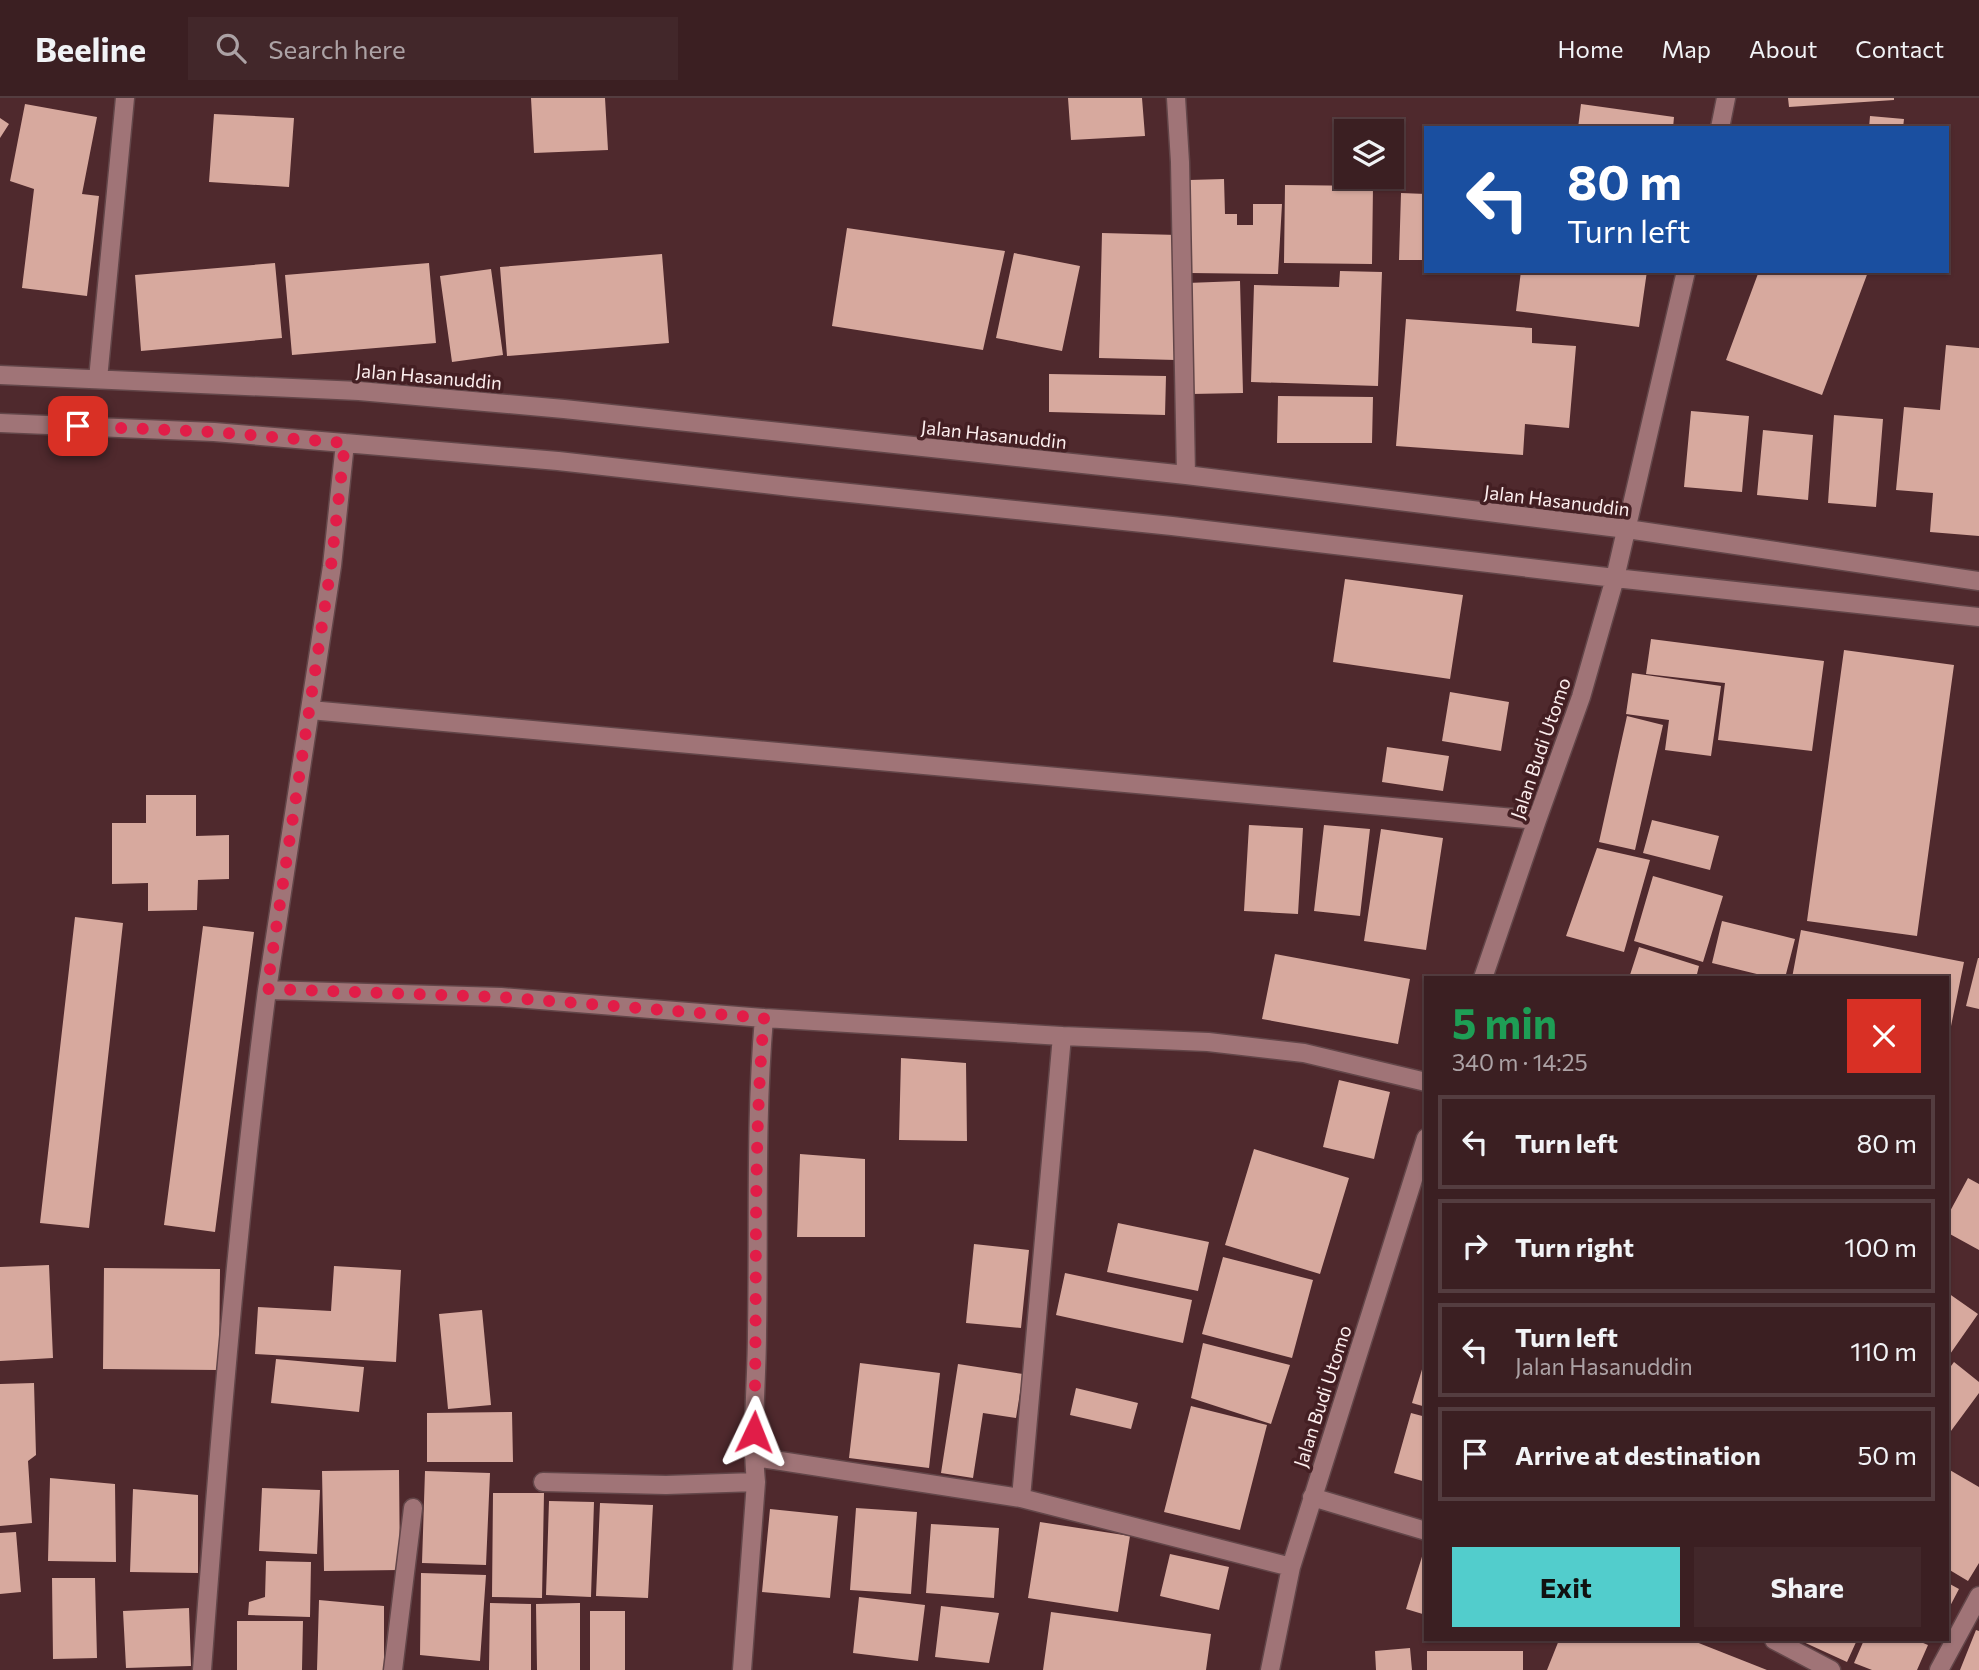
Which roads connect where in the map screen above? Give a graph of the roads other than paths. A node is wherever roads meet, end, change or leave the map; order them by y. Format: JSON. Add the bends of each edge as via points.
{"nodes":[{"id":1,"x":125,"y":98,"type":"edge"},
{"id":2,"x":1176,"y":98,"type":"edge"},
{"id":3,"x":1726,"y":98,"type":"edge"},
{"id":4,"x":1720,"y":126,"type":"edge"},
{"id":5,"x":1686,"y":273,"type":"edge"},
{"id":6,"x":0,"y":375,"type":"edge"},
{"id":7,"x":98,"y":379,"type":"junction"},
{"id":8,"x":0,"y":423,"type":"edge"},
{"id":9,"x":345,"y":443,"type":"junction"},
{"id":10,"x":1186,"y":475,"type":"junction"},
{"id":11,"x":1627,"y":529,"type":"junction"},
{"id":12,"x":1615,"y":578,"type":"junction"},
{"id":13,"x":1979,"y":580,"type":"edge"},
{"id":14,"x":1979,"y":617,"type":"edge"},
{"id":15,"x":310,"y":710,"type":"junction"},
{"id":16,"x":1537,"y":820,"type":"junction"},
{"id":17,"x":1484,"y":976,"type":"edge"},
{"id":18,"x":267,"y":989,"type":"junction"},
{"id":19,"x":764,"y":1018,"type":"junction"},
{"id":20,"x":1062,"y":1036,"type":"junction"},
{"id":21,"x":1424,"y":1082,"type":"edge"},
{"id":22,"x":1424,"y":1144,"type":"edge"},
{"id":23,"x":754,"y":1457,"type":"junction"},
{"id":24,"x":543,"y":1482,"type":"dead end"},
{"id":25,"x":756,"y":1482,"type":"junction"},
{"id":26,"x":1312,"y":1497,"type":"junction"},
{"id":27,"x":1021,"y":1498,"type":"junction"},
{"id":28,"x":413,"y":1507,"type":"dead end"},
{"id":29,"x":1424,"y":1530,"type":"edge"},
{"id":30,"x":1291,"y":1567,"type":"junction"},
{"id":31,"x":1979,"y":1596,"type":"edge"},
{"id":32,"x":1776,"y":1641,"type":"edge"},
{"id":33,"x":202,"y":1670,"type":"edge"},
{"id":34,"x":393,"y":1670,"type":"edge"},
{"id":35,"x":742,"y":1670,"type":"edge"},
{"id":36,"x":1270,"y":1670,"type":"edge"},
{"id":37,"x":1831,"y":1670,"type":"edge"},
{"id":38,"x":1939,"y":1670,"type":"edge"}],
"edges":[{"from":1,"to":7,"type":"street"},
{"from":2,"to":10,"type":"street"},
{"from":3,"to":4,"type":"street"},
{"from":5,"to":11,"type":"street","name":"Jalan Budi Utomo"},
{"from":6,"to":7,"type":"street","name":"Jalan Hasanuddin"},
{"from":7,"to":10,"type":"street","name":"Jalan Hasanuddin","via":[[359,391],[564,409]]},
{"from":8,"to":9,"type":"street"},
{"from":9,"to":12,"type":"street","via":[[1172,526]]},
{"from":9,"to":15,"type":"street"},
{"from":10,"to":11,"type":"street","name":"Jalan Hasanuddin"},
{"from":11,"to":12,"type":"street","name":"Jalan Budi Utomo"},
{"from":11,"to":13,"type":"street","name":"Jalan Hasanuddin"},
{"from":12,"to":14,"type":"street"},
{"from":12,"to":16,"type":"street","name":"Jalan Budi Utomo","via":[[1581,697]]},
{"from":15,"to":16,"type":"street"},
{"from":15,"to":18,"type":"street"},
{"from":16,"to":17,"type":"street","name":"Jalan Budi Utomo"},
{"from":18,"to":19,"type":"street","via":[[500,997]]},
{"from":18,"to":33,"type":"street","via":[[222,1401]]},
{"from":19,"to":20,"type":"street"},
{"from":19,"to":23,"type":"street","via":[[759,1079]]},
{"from":20,"to":21,"type":"street","via":[[1208,1042],[1304,1053]]},
{"from":20,"to":27,"type":"street"},
{"from":22,"to":26,"type":"street","name":"Jalan Budi Utomo"},
{"from":23,"to":25,"type":"street"},
{"from":23,"to":27,"type":"street"},
{"from":24,"to":25,"type":"street"},
{"from":25,"to":35,"type":"street"},
{"from":26,"to":29,"type":"street"},
{"from":26,"to":30,"type":"street","name":"Jalan Budi Utomo"},
{"from":27,"to":30,"type":"street"},
{"from":28,"to":34,"type":"street"},
{"from":30,"to":36,"type":"street","name":"Jalan Budi Utomo"},
{"from":31,"to":38,"type":"street"},
{"from":32,"to":37,"type":"street"}]}
